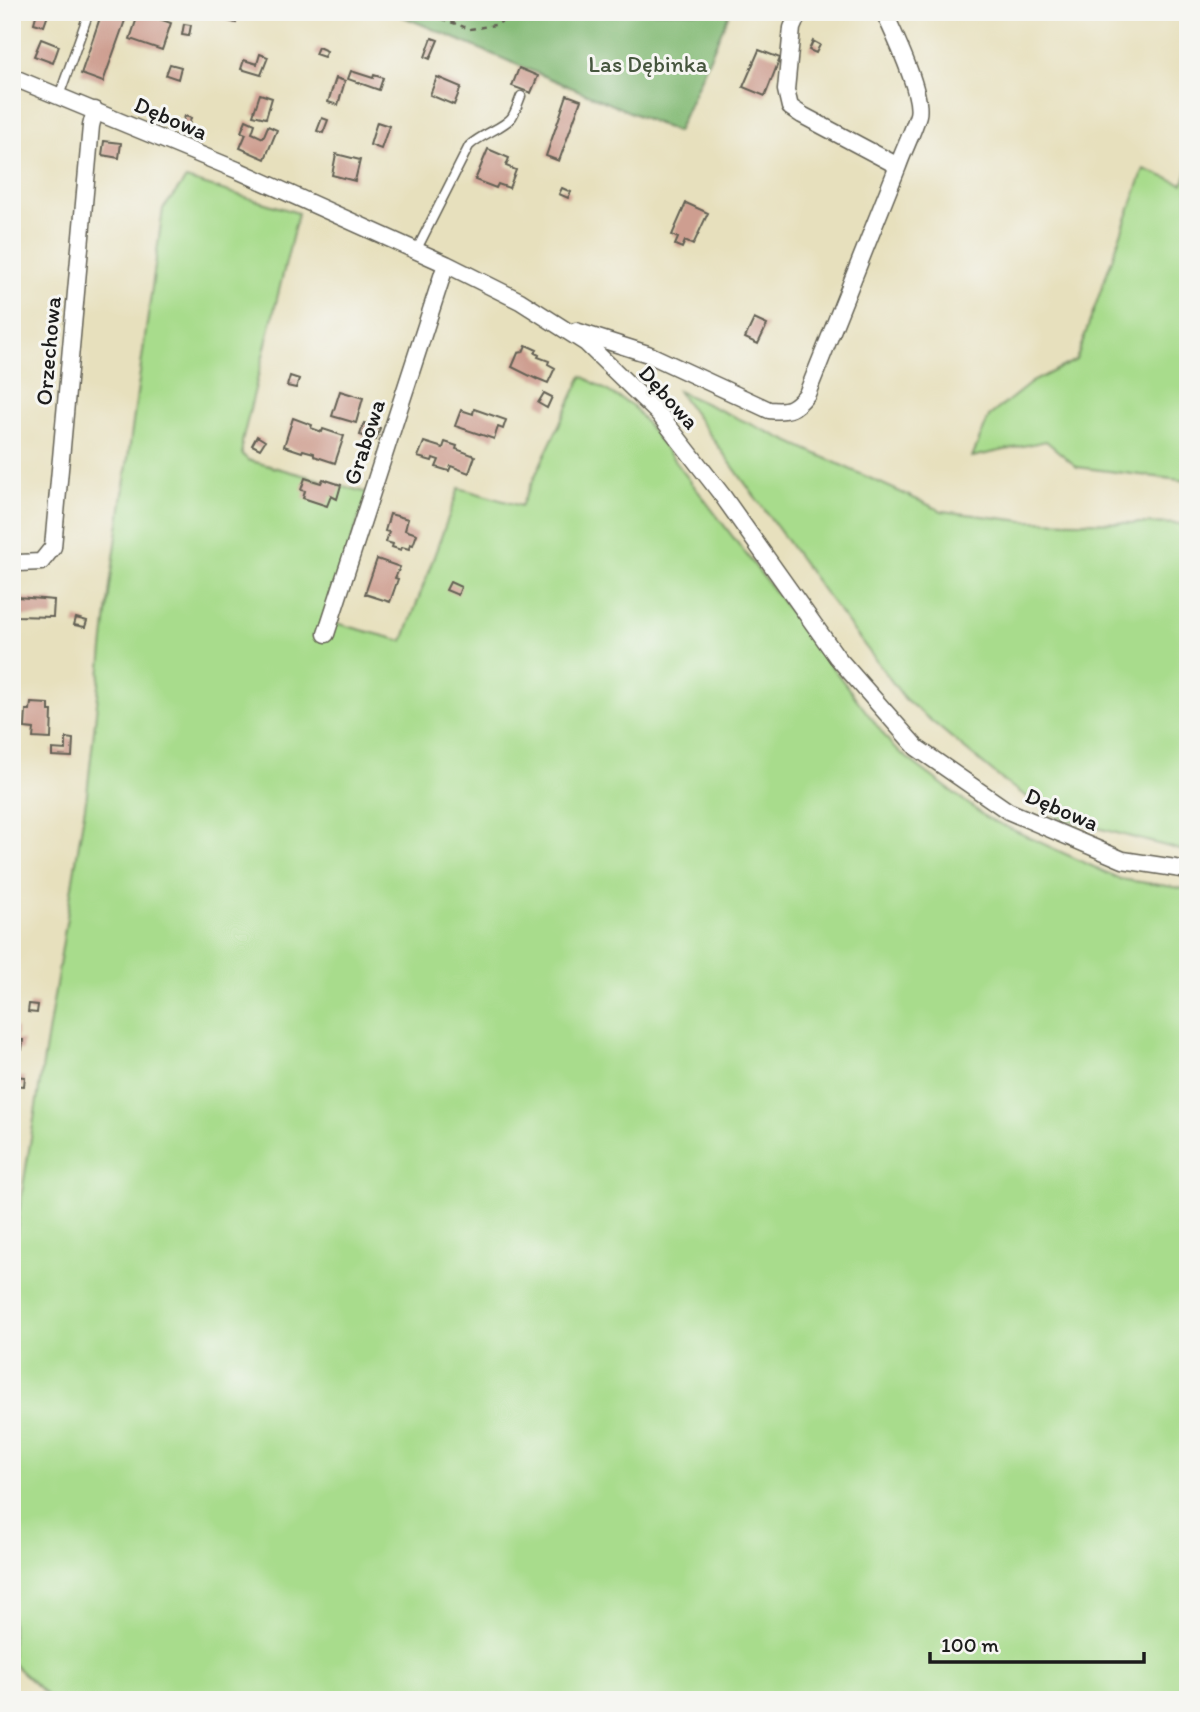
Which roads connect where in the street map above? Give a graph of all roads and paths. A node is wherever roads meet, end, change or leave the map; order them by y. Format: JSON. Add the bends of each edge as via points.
{"nodes":[{"id":1,"x":89,"y":12,"type":"edge"},
{"id":2,"x":423,"y":12,"type":"edge"},
{"id":3,"x":520,"y":12,"type":"edge"},
{"id":4,"x":799,"y":12,"type":"edge"},
{"id":5,"x":884,"y":12,"type":"edge"},
{"id":6,"x":12,"y":77,"type":"edge"},
{"id":7,"x":59,"y":96,"type":"junction"},
{"id":8,"x":521,"y":96,"type":"dead end"},
{"id":9,"x":95,"y":110,"type":"junction"},
{"id":10,"x":898,"y":166,"type":"junction"},
{"id":11,"x":416,"y":251,"type":"junction"},
{"id":12,"x":446,"y":264,"type":"junction"},
{"id":13,"x":560,"y":327,"type":"junction"},
{"id":14,"x":12,"y":566,"type":"edge"},
{"id":15,"x":326,"y":634,"type":"dead end"},
{"id":16,"x":1188,"y":870,"type":"edge"}],
"edges":[{"from":1,"to":7,"type":"lane"},
{"from":2,"to":3,"type":"path","via":[[470,29],[495,25]]},
{"from":4,"to":10,"type":"street","via":[[792,28],[786,90],[790,107]]},
{"from":5,"to":10,"type":"street","via":[[919,102]]},
{"from":6,"to":7,"type":"street","name":"Dębowa"},
{"from":7,"to":9,"type":"street","name":"Dębowa"},
{"from":8,"to":11,"type":"lane","via":[[506,123],[469,146]]},
{"from":9,"to":11,"type":"street","name":"Dębowa"},
{"from":9,"to":14,"type":"street","name":"Orzechowa","via":[[53,547],[41,562]]},
{"from":10,"to":13,"type":"street","via":[[807,394],[797,406],[769,410],[649,354]]},
{"from":11,"to":12,"type":"street","name":"Dębowa"},
{"from":12,"to":13,"type":"street","name":"Dębowa"},
{"from":12,"to":15,"type":"street","name":"Grabowa"},
{"from":13,"to":16,"type":"street","name":"Dębowa","via":[[586,343],[659,414],[837,657],[916,748],[1008,811],[1123,860]]}]}
